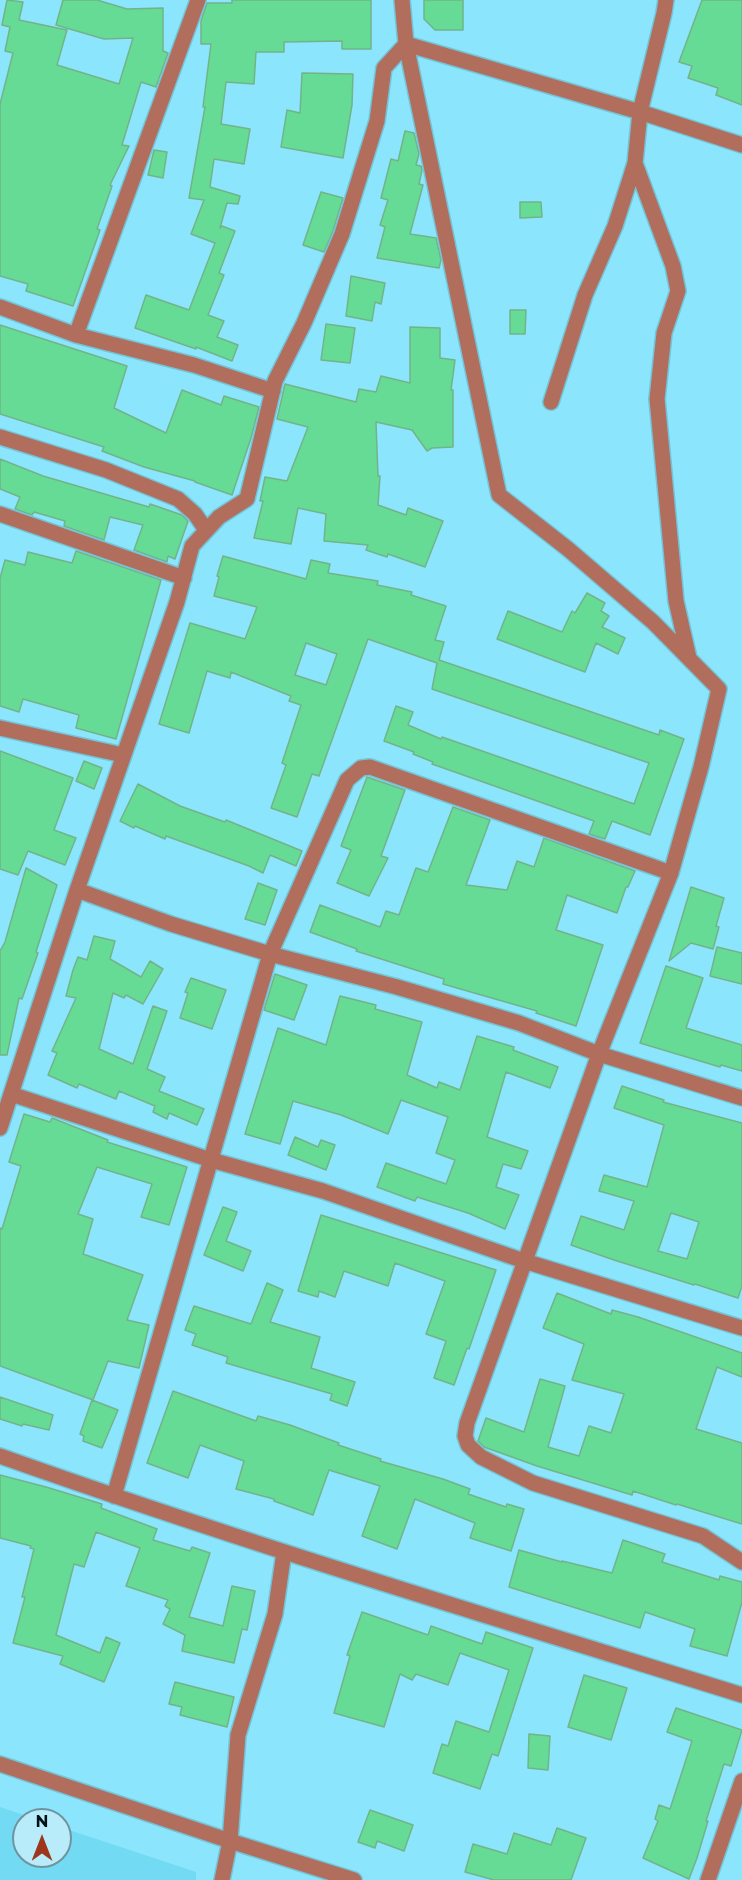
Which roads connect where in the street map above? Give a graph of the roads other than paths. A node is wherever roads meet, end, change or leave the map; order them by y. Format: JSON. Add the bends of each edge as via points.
{"nodes":[{"id":1,"x":198,"y":0,"type":"edge"},
{"id":2,"x":402,"y":0,"type":"edge"},
{"id":3,"x":666,"y":0,"type":"edge"},
{"id":4,"x":406,"y":44,"type":"junction"},
{"id":5,"x":640,"y":112,"type":"junction"},
{"id":6,"x":742,"y":145,"type":"edge"},
{"id":7,"x":635,"y":163,"type":"junction"},
{"id":8,"x":0,"y":308,"type":"edge"},
{"id":9,"x":76,"y":335,"type":"junction"},
{"id":10,"x":273,"y":391,"type":"junction"},
{"id":11,"x":551,"y":402,"type":"dead end"},
{"id":12,"x":0,"y":437,"type":"edge"},
{"id":13,"x":0,"y":514,"type":"edge"},
{"id":14,"x":206,"y":530,"type":"junction"},
{"id":15,"x":184,"y":578,"type":"junction"},
{"id":16,"x":690,"y":660,"type":"junction"},
{"id":17,"x":0,"y":728,"type":"edge"},
{"id":18,"x":123,"y":755,"type":"junction"},
{"id":19,"x":671,"y":873,"type":"junction"},
{"id":20,"x":77,"y":890,"type":"junction"},
{"id":21,"x":270,"y":954,"type":"junction"},
{"id":22,"x":599,"y":1054,"type":"junction"},
{"id":23,"x":11,"y":1094,"type":"junction"},
{"id":24,"x":742,"y":1098,"type":"edge"},
{"id":25,"x":0,"y":1128,"type":"edge"},
{"id":26,"x":211,"y":1161,"type":"junction"},
{"id":27,"x":524,"y":1262,"type":"junction"},
{"id":28,"x":742,"y":1328,"type":"edge"},
{"id":29,"x":0,"y":1456,"type":"edge"},
{"id":30,"x":114,"y":1496,"type":"junction"},
{"id":31,"x":284,"y":1552,"type":"junction"},
{"id":32,"x":742,"y":1562,"type":"edge"},
{"id":33,"x":742,"y":1695,"type":"edge"},
{"id":34,"x":0,"y":1764,"type":"edge"},
{"id":35,"x":742,"y":1781,"type":"edge"},
{"id":36,"x":231,"y":1841,"type":"junction"},
{"id":37,"x":222,"y":1880,"type":"edge"},
{"id":38,"x":354,"y":1880,"type":"edge"},
{"id":39,"x":708,"y":1880,"type":"edge"}],
"edges":[{"from":1,"to":9,"type":"street"},
{"from":2,"to":4,"type":"street"},
{"from":3,"to":5,"type":"street"},
{"from":4,"to":5,"type":"street"},
{"from":4,"to":10,"type":"street","via":[[384,68],[377,121],[342,234]]},
{"from":4,"to":16,"type":"street","via":[[499,495],[653,621]]},
{"from":5,"to":6,"type":"street"},
{"from":5,"to":7,"type":"street"},
{"from":7,"to":11,"type":"street","via":[[615,226],[585,295]]},
{"from":7,"to":16,"type":"street","via":[[673,266],[678,291],[664,333],[657,399],[676,601]]},
{"from":8,"to":9,"type":"street"},
{"from":9,"to":10,"type":"street","via":[[194,365]]},
{"from":10,"to":14,"type":"street","via":[[247,499]]},
{"from":12,"to":14,"type":"street","via":[[106,470],[178,499]]},
{"from":13,"to":15,"type":"street"},
{"from":14,"to":15,"type":"street","via":[[192,546]]},
{"from":15,"to":18,"type":"street"},
{"from":16,"to":19,"type":"street","via":[[719,689]]},
{"from":17,"to":18,"type":"street"},
{"from":18,"to":20,"type":"street"},
{"from":19,"to":21,"type":"street","via":[[370,767],[361,768],[347,780]]},
{"from":19,"to":22,"type":"street"},
{"from":20,"to":21,"type":"street"},
{"from":20,"to":23,"type":"street"},
{"from":21,"to":22,"type":"street","via":[[519,1023]]},
{"from":21,"to":26,"type":"street"},
{"from":22,"to":24,"type":"street"},
{"from":22,"to":27,"type":"street"},
{"from":23,"to":25,"type":"street"},
{"from":23,"to":26,"type":"street"},
{"from":26,"to":27,"type":"street","via":[[323,1191]]},
{"from":26,"to":30,"type":"street"},
{"from":27,"to":28,"type":"street"},
{"from":27,"to":32,"type":"street","via":[[467,1424],[468,1445],[481,1457],[533,1483],[703,1536]]},
{"from":29,"to":30,"type":"street"},
{"from":30,"to":31,"type":"street"},
{"from":31,"to":33,"type":"street"},
{"from":31,"to":36,"type":"street","via":[[275,1614],[238,1735]]},
{"from":34,"to":36,"type":"street"},
{"from":35,"to":39,"type":"street"},
{"from":36,"to":37,"type":"street"},
{"from":36,"to":38,"type":"street"}]}
